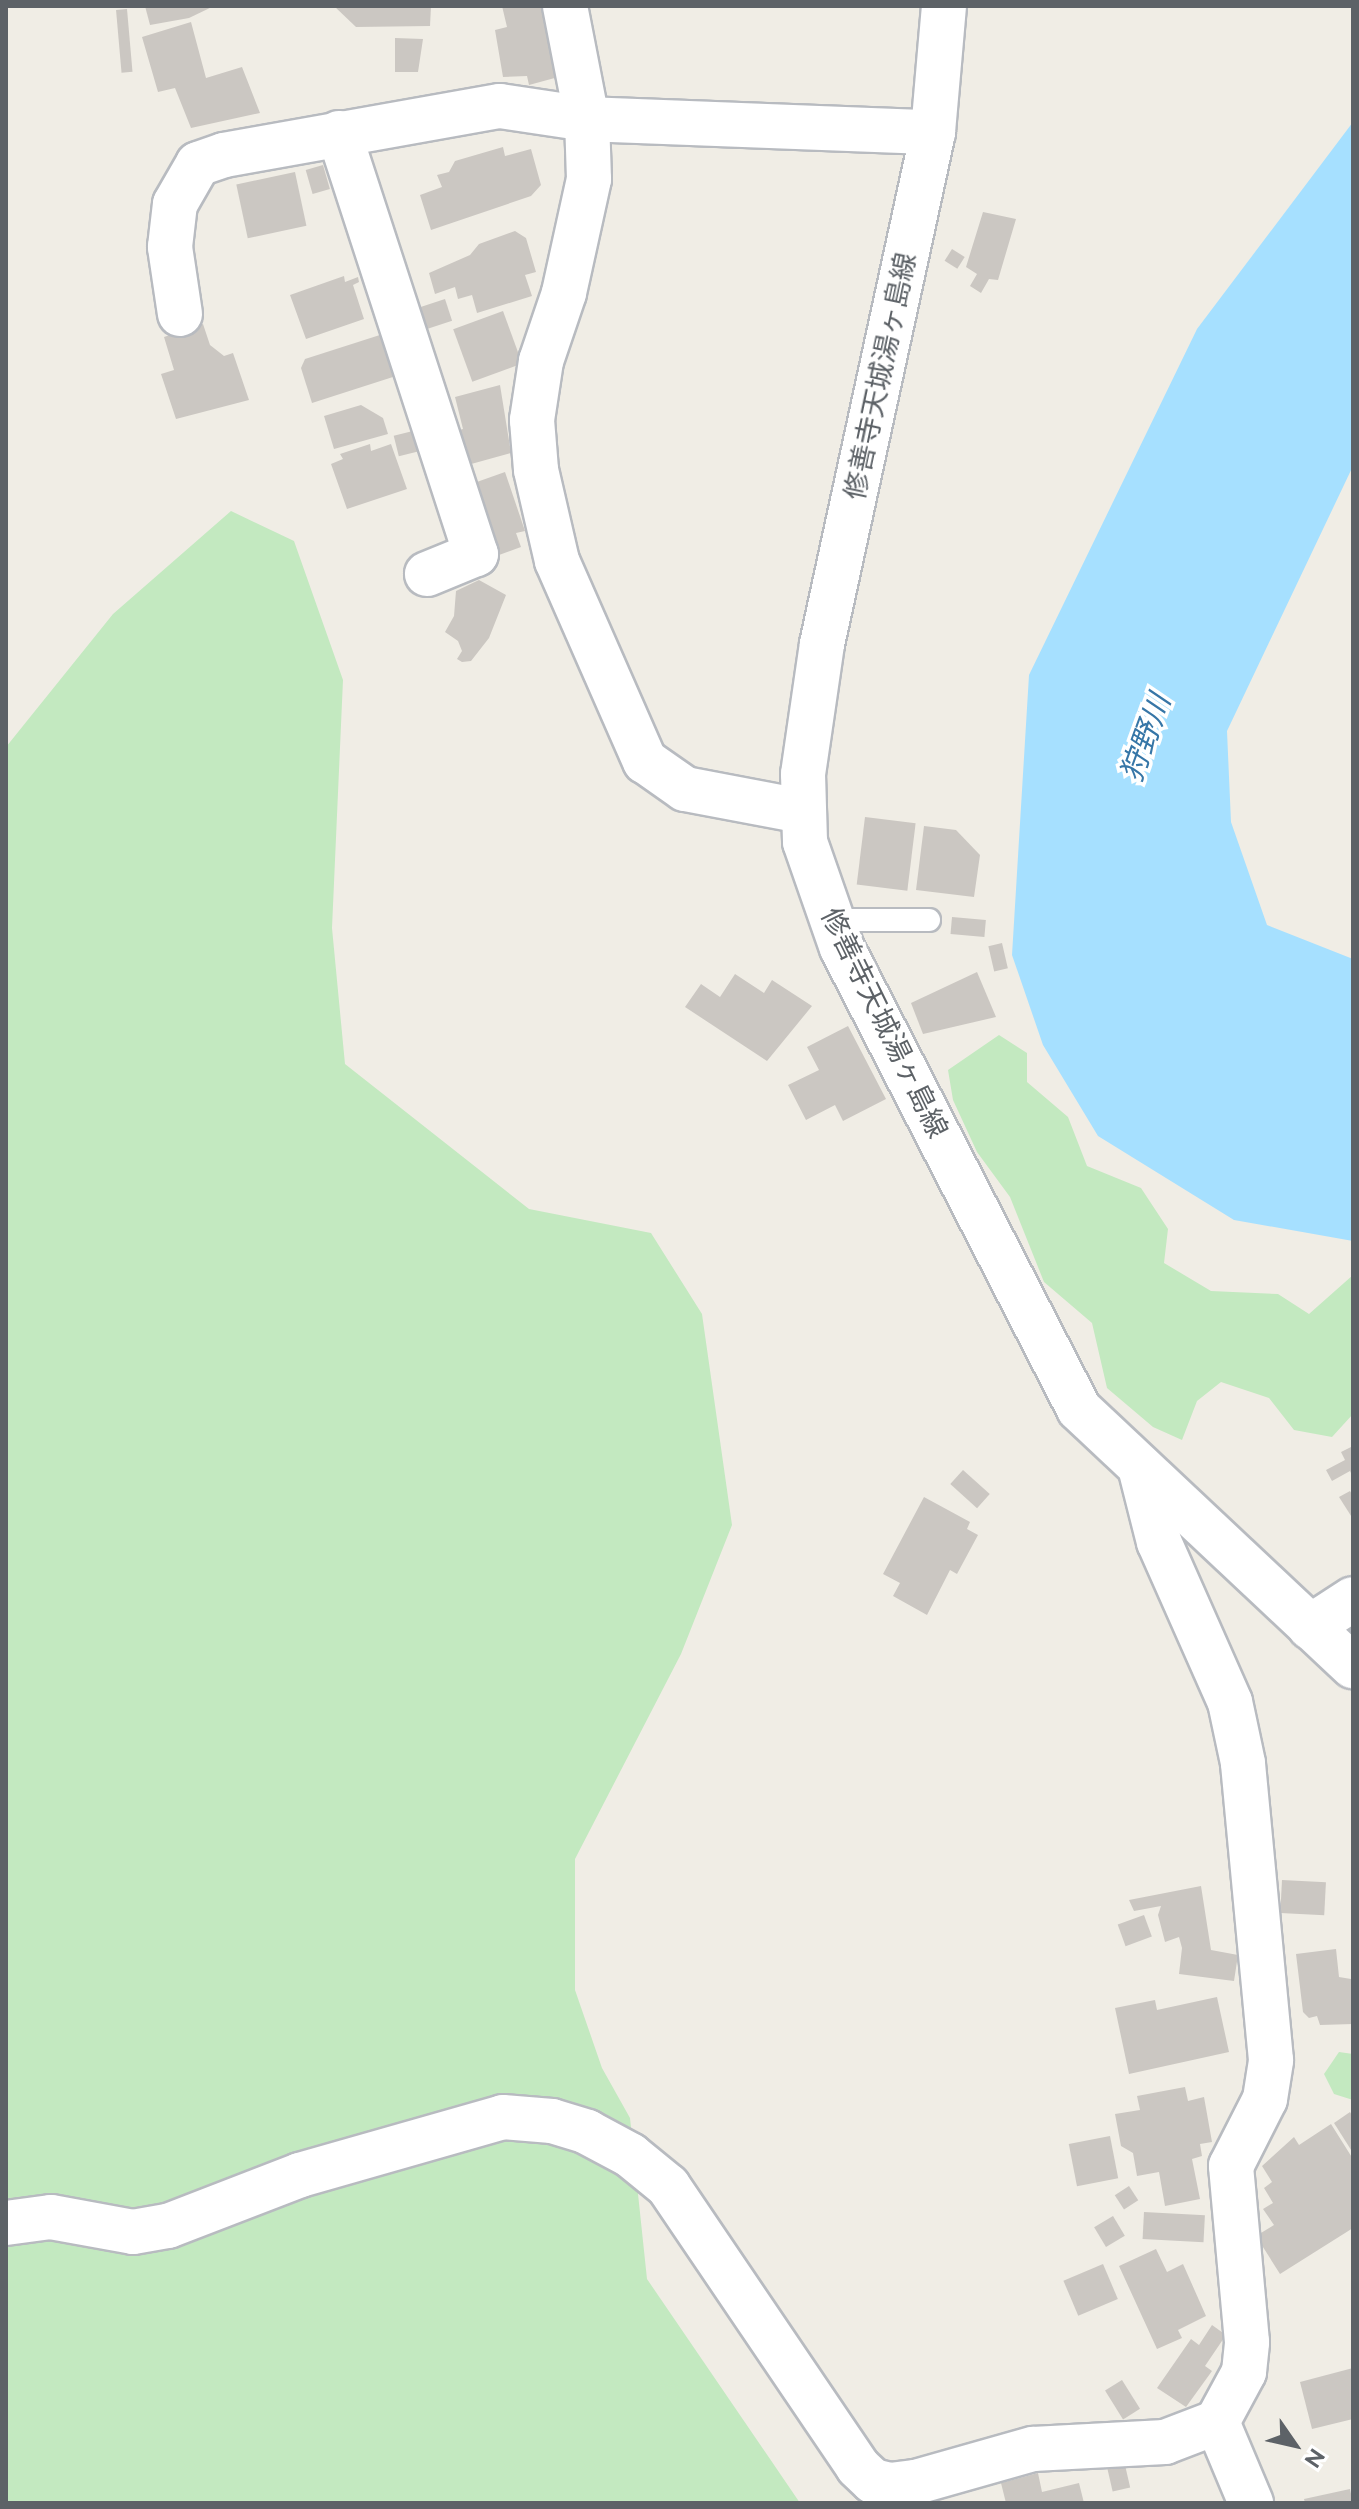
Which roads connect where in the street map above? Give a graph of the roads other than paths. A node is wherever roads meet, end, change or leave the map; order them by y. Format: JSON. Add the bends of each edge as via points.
{"nodes":[{"id":1,"x":565,"y":6,"type":"edge"},
{"id":2,"x":944,"y":6,"type":"edge"},
{"id":3,"x":587,"y":119,"type":"junction"},
{"id":4,"x":933,"y":132,"type":"junction"},
{"id":5,"x":339,"y":133,"type":"junction"},
{"id":6,"x":180,"y":314,"type":"dead end"},
{"id":7,"x":427,"y":574,"type":"dead end"},
{"id":8,"x":801,"y":811,"type":"junction"},
{"id":9,"x":830,"y":920,"type":"junction"},
{"id":10,"x":929,"y":920,"type":"dead end"},
{"id":11,"x":1140,"y":1467,"type":"junction"},
{"id":12,"x":1353,"y":1599,"type":"edge"},
{"id":13,"x":1310,"y":1627,"type":"junction"},
{"id":14,"x":1353,"y":1666,"type":"edge"},
{"id":15,"x":6,"y":2223,"type":"edge"},
{"id":16,"x":1217,"y":2422,"type":"junction"},
{"id":17,"x":919,"y":2492,"type":"edge"},
{"id":18,"x":1251,"y":2503,"type":"edge"}],
"edges":[{"from":1,"to":3,"type":"street"},
{"from":2,"to":4,"type":"street","name":"修善寺天城湯ヶ島線"},
{"from":3,"to":4,"type":"street"},
{"from":3,"to":5,"type":"street","via":[[500,106]]},
{"from":3,"to":8,"type":"street","via":[[589,179],[541,361],[532,420],[536,470],[557,561],[645,761],[685,789]]},
{"from":4,"to":8,"type":"street","name":"修善寺天城湯ヶ島線","via":[[822,644]]},
{"from":5,"to":6,"type":"street","via":[[198,164],[175,204],[170,247]]},
{"from":5,"to":7,"type":"street","via":[[476,554]]},
{"from":8,"to":9,"type":"street","name":"修善寺天城湯ヶ島線"},
{"from":9,"to":10,"type":"lane"},
{"from":9,"to":11,"type":"street","name":"修善寺天城湯ヶ島線","via":[[1062,1382],[1079,1409]]},
{"from":11,"to":13,"type":"street","name":"修善寺天城湯ヶ島線"},
{"from":11,"to":16,"type":"street","via":[[1159,1542],[1230,1702],[1243,1763],[1271,2060],[1265,2099],[1231,2166],[1247,2342],[1244,2372]]},
{"from":12,"to":13,"type":"street"},
{"from":13,"to":14,"type":"street","name":"修善寺天城湯ヶ島線"},
{"from":15,"to":17,"type":"street","via":[[51,2217],[133,2232],[168,2226],[300,2175],[503,2117],[552,2121],[630,2155],[668,2186],[858,2467],[881,2483]]},
{"from":16,"to":17,"type":"street","via":[[1165,2442],[1033,2449]]},
{"from":16,"to":18,"type":"street"}]}
